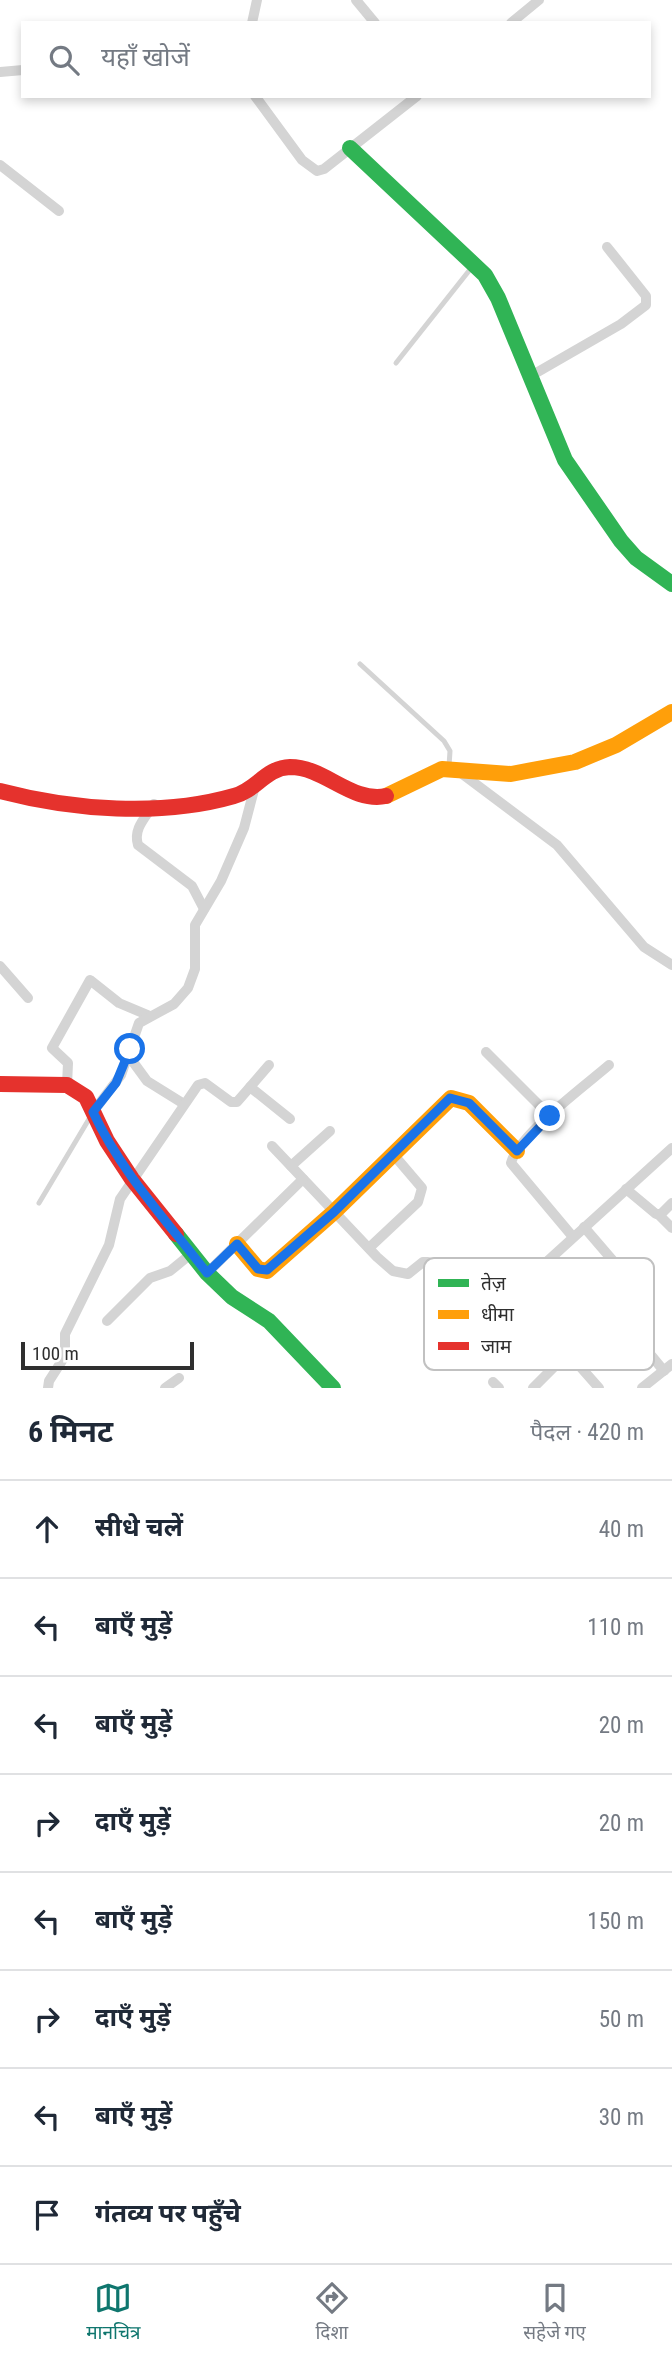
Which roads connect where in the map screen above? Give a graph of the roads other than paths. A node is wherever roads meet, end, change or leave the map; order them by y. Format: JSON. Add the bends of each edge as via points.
{"nodes":[{"id":1,"x":257,"y":0,"type":"edge"},
{"id":2,"x":356,"y":0,"type":"edge"},
{"id":3,"x":533,"y":2,"type":"edge"},
{"id":4,"x":252,"y":21,"type":"edge"},
{"id":5,"x":373,"y":21,"type":"edge"},
{"id":6,"x":513,"y":21,"type":"edge"},
{"id":7,"x":21,"y":70,"type":"edge"},
{"id":8,"x":0,"y":72,"type":"edge"},
{"id":9,"x":257,"y":98,"type":"edge"},
{"id":10,"x":414,"y":98,"type":"edge"},
{"id":11,"x":350,"y":148,"type":"junction"},
{"id":12,"x":0,"y":164,"type":"edge"},
{"id":13,"x":59,"y":211,"type":"dead end"},
{"id":14,"x":607,"y":247,"type":"dead end"},
{"id":15,"x":474,"y":264,"type":"junction"},
{"id":16,"x":396,"y":363,"type":"dead end"},
{"id":17,"x":529,"y":377,"type":"junction"},
{"id":18,"x":669,"y":577,"type":"edge"},
{"id":19,"x":360,"y":664,"type":"dead end"},
{"id":20,"x":672,"y":712,"type":"edge"},
{"id":21,"x":453,"y":769,"type":"junction"},
{"id":22,"x":255,"y":786,"type":"junction"},
{"id":23,"x":1,"y":791,"type":"edge"},
{"id":24,"x":154,"y":804,"type":"junction"},
{"id":25,"x":204,"y":909,"type":"junction"},
{"id":26,"x":672,"y":965,"type":"edge"},
{"id":27,"x":0,"y":966,"type":"edge"},
{"id":28,"x":28,"y":998,"type":"dead end"},
{"id":29,"x":150,"y":1016,"type":"junction"},
{"id":30,"x":486,"y":1052,"type":"dead end"},
{"id":31,"x":128,"y":1055,"type":"junction"},
{"id":32,"x":270,"y":1065,"type":"dead end"},
{"id":33,"x":609,"y":1065,"type":"dead end"},
{"id":34,"x":67,"y":1085,"type":"junction"},
{"id":35,"x":12,"y":1086,"type":"edge"},
{"id":36,"x":250,"y":1087,"type":"junction"},
{"id":37,"x":184,"y":1104,"type":"junction"},
{"id":38,"x":93,"y":1112,"type":"junction"},
{"id":39,"x":550,"y":1116,"type":"junction"},
{"id":40,"x":289,"y":1119,"type":"dead end"},
{"id":41,"x":330,"y":1131,"type":"dead end"},
{"id":42,"x":272,"y":1146,"type":"dead end"},
{"id":43,"x":672,"y":1148,"type":"edge"},
{"id":44,"x":517,"y":1151,"type":"junction"},
{"id":45,"x":393,"y":1154,"type":"junction"},
{"id":46,"x":291,"y":1166,"type":"junction"},
{"id":47,"x":132,"y":1179,"type":"junction"},
{"id":48,"x":303,"y":1179,"type":"junction"},
{"id":49,"x":626,"y":1189,"type":"junction"},
{"id":50,"x":39,"y":1203,"type":"dead end"},
{"id":51,"x":672,"y":1203,"type":"edge"},
{"id":52,"x":334,"y":1212,"type":"junction"},
{"id":53,"x":658,"y":1214,"type":"junction"},
{"id":54,"x":584,"y":1227,"type":"junction"},
{"id":55,"x":672,"y":1228,"type":"edge"},
{"id":56,"x":573,"y":1237,"type":"junction"},
{"id":57,"x":237,"y":1244,"type":"junction"},
{"id":58,"x":369,"y":1248,"type":"junction"},
{"id":59,"x":192,"y":1254,"type":"junction"},
{"id":60,"x":552,"y":1258,"type":"edge"},
{"id":61,"x":612,"y":1258,"type":"edge"},
{"id":62,"x":424,"y":1264,"type":"edge"},
{"id":63,"x":207,"y":1273,"type":"junction"},
{"id":64,"x":107,"y":1321,"type":"dead end"},
{"id":65,"x":654,"y":1353,"type":"edge"},
{"id":66,"x":668,"y":1368,"type":"edge"},
{"id":67,"x":551,"y":1370,"type":"edge"},
{"id":68,"x":582,"y":1370,"type":"edge"},
{"id":69,"x":179,"y":1378,"type":"dead end"},
{"id":70,"x":48,"y":1388,"type":"edge"},
{"id":71,"x":165,"y":1388,"type":"edge"},
{"id":72,"x":333,"y":1388,"type":"edge"},
{"id":73,"x":533,"y":1388,"type":"edge"},
{"id":74,"x":598,"y":1388,"type":"edge"},
{"id":75,"x":642,"y":1388,"type":"edge"}],
"edges":[{"from":1,"to":4,"type":"street"},
{"from":2,"to":5,"type":"street"},
{"from":3,"to":6,"type":"street"},
{"from":7,"to":8,"type":"street"},
{"from":9,"to":11,"type":"street","via":[[312,169],[324,169]]},
{"from":10,"to":11,"type":"street"},
{"from":11,"to":15,"type":"street"},
{"from":12,"to":13,"type":"street"},
{"from":14,"to":17,"type":"street","via":[[646,296],[646,305]]},
{"from":15,"to":16,"type":"lane"},
{"from":15,"to":17,"type":"street","via":[[492,285]]},
{"from":17,"to":18,"type":"street","via":[[556,443],[578,480],[636,558]]},
{"from":19,"to":21,"type":"lane","via":[[444,741]]},
{"from":20,"to":21,"type":"street","via":[[631,738],[565,765],[509,774]]},
{"from":21,"to":22,"type":"street","via":[[373,798],[326,775],[286,767],[275,769]]},
{"from":21,"to":26,"type":"street","via":[[557,845],[644,947]]},
{"from":22,"to":24,"type":"street","via":[[233,797]]},
{"from":22,"to":25,"type":"street","via":[[244,828]]},
{"from":23,"to":24,"type":"street","via":[[55,803]]},
{"from":24,"to":25,"type":"street","via":[[138,827],[138,845],[182,877]]},
{"from":25,"to":29,"type":"street","via":[[194,932],[195,969],[188,988],[174,1004]]},
{"from":27,"to":28,"type":"street"},
{"from":29,"to":31,"type":"street","via":[[135,1028]]},
{"from":29,"to":34,"type":"street","via":[[124,1006],[90,980],[52,1048],[68,1063]]},
{"from":30,"to":39,"type":"street"},
{"from":31,"to":37,"type":"street","via":[[148,1081]]},
{"from":31,"to":38,"type":"street","via":[[116,1083]]},
{"from":32,"to":36,"type":"street"},
{"from":33,"to":39,"type":"street"},
{"from":34,"to":35,"type":"street"},
{"from":34,"to":38,"type":"street","via":[[86,1097]]},
{"from":36,"to":37,"type":"street","via":[[234,1103],[202,1083]]},
{"from":36,"to":40,"type":"street"},
{"from":37,"to":47,"type":"street"},
{"from":38,"to":47,"type":"street"},
{"from":38,"to":50,"type":"lane"},
{"from":39,"to":44,"type":"street"},
{"from":41,"to":46,"type":"street"},
{"from":42,"to":46,"type":"street"},
{"from":43,"to":49,"type":"street"},
{"from":44,"to":45,"type":"street","via":[[469,1103],[457,1098],[444,1103]]},
{"from":44,"to":56,"type":"street","via":[[512,1168]]},
{"from":45,"to":52,"type":"street"},
{"from":45,"to":58,"type":"street","via":[[423,1193]]},
{"from":46,"to":48,"type":"street"},
{"from":47,"to":59,"type":"street"},
{"from":47,"to":70,"type":"street","via":[[120,1199],[105,1255],[65,1334],[65,1356]]},
{"from":48,"to":52,"type":"street"},
{"from":48,"to":57,"type":"street"},
{"from":49,"to":53,"type":"street"},
{"from":49,"to":54,"type":"street"},
{"from":51,"to":53,"type":"street"},
{"from":52,"to":57,"type":"street","via":[[267,1270],[258,1269]]},
{"from":52,"to":58,"type":"street"},
{"from":53,"to":55,"type":"street"},
{"from":54,"to":56,"type":"street"},
{"from":54,"to":61,"type":"street"},
{"from":56,"to":60,"type":"street"},
{"from":57,"to":63,"type":"street"},
{"from":58,"to":62,"type":"street","via":[[403,1275]]},
{"from":59,"to":63,"type":"street"},
{"from":59,"to":64,"type":"street","via":[[170,1271],[150,1278]]},
{"from":63,"to":72,"type":"street","via":[[232,1297],[269,1321]]},
{"from":65,"to":66,"type":"street"},
{"from":66,"to":75,"type":"street"},
{"from":67,"to":73,"type":"street"},
{"from":68,"to":74,"type":"street"},
{"from":69,"to":71,"type":"street"}]}
